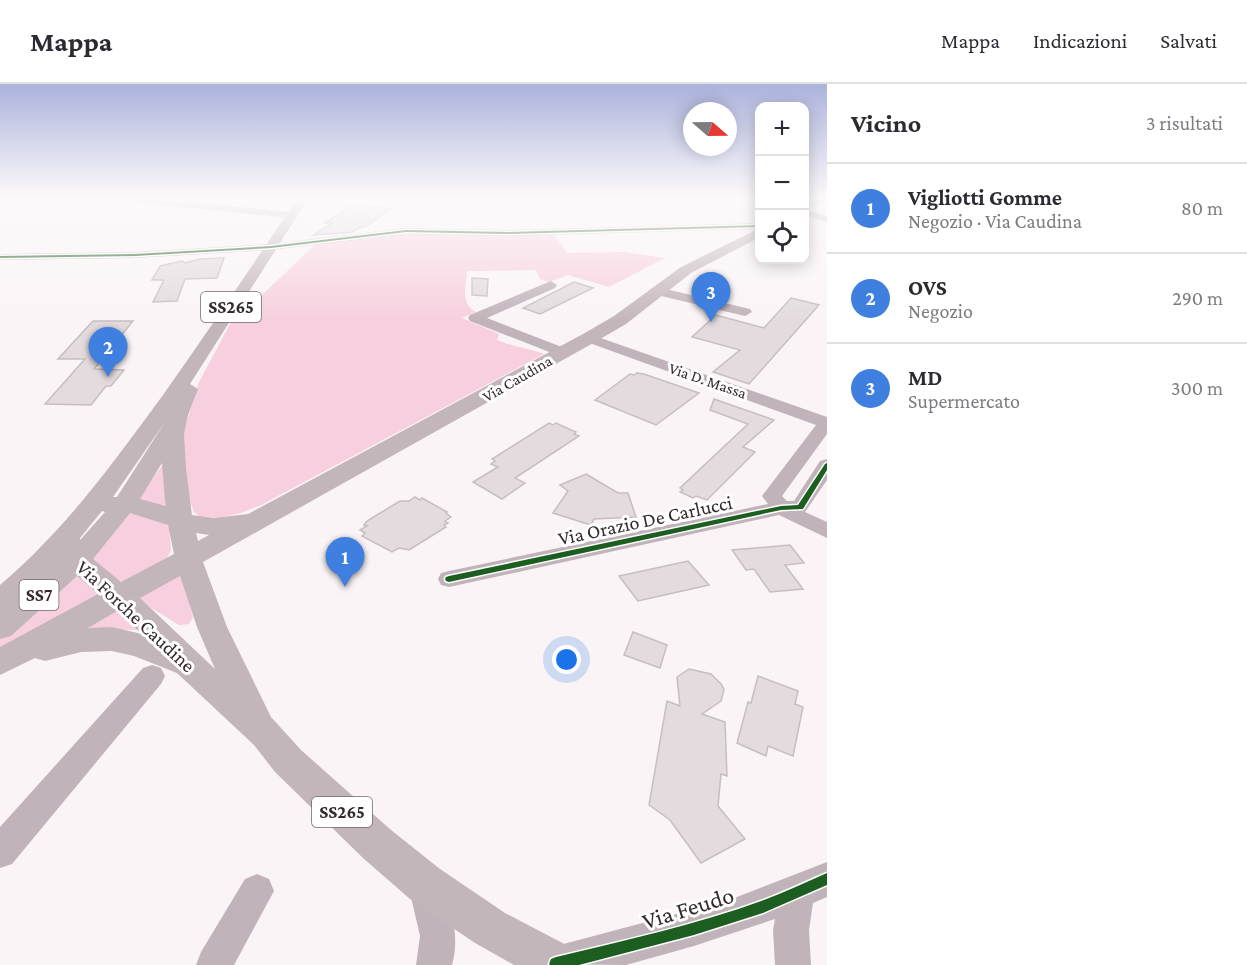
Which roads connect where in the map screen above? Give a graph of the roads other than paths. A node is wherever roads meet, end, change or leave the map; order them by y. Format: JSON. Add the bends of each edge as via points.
{"nodes":[{"id":1,"x":275,"y":240,"type":"edge"},
{"id":2,"x":329,"y":240,"type":"edge"},
{"id":3,"x":735,"y":240,"type":"edge"},
{"id":4,"x":270,"y":247,"type":"junction"},
{"id":5,"x":0,"y":257,"type":"edge"},
{"id":6,"x":551,"y":285,"type":"dead end"},
{"id":7,"x":657,"y":291,"type":"junction"},
{"id":8,"x":745,"y":312,"type":"dead end"},
{"id":9,"x":589,"y":338,"type":"junction"},
{"id":10,"x":562,"y":352,"type":"junction"},
{"id":11,"x":193,"y":369,"type":"junction"},
{"id":12,"x":827,"y":422,"type":"edge"},
{"id":13,"x":175,"y":423,"type":"junction"},
{"id":14,"x":827,"y":465,"type":"edge"},
{"id":15,"x":123,"y":504,"type":"junction"},
{"id":16,"x":781,"y":508,"type":"junction"},
{"id":17,"x":90,"y":511,"type":"junction"},
{"id":18,"x":268,"y":515,"type":"junction"},
{"id":19,"x":178,"y":518,"type":"junction"},
{"id":20,"x":827,"y":531,"type":"edge"},
{"id":21,"x":72,"y":548,"type":"junction"},
{"id":22,"x":190,"y":557,"type":"junction"},
{"id":23,"x":448,"y":579,"type":"dead end"},
{"id":24,"x":4,"y":595,"type":"edge"},
{"id":25,"x":119,"y":596,"type":"junction"},
{"id":26,"x":0,"y":628,"type":"edge"},
{"id":27,"x":0,"y":664,"type":"edge"},
{"id":28,"x":192,"y":668,"type":"junction"},
{"id":29,"x":152,"y":676,"type":"dead end"},
{"id":30,"x":266,"y":734,"type":"junction"},
{"id":31,"x":0,"y":852,"type":"edge"},
{"id":32,"x":425,"y":884,"type":"junction"},
{"id":33,"x":812,"y":887,"type":"edge"},
{"id":34,"x":257,"y":891,"type":"dead end"},
{"id":35,"x":557,"y":964,"type":"edge"},
{"id":36,"x":214,"y":965,"type":"edge"},
{"id":37,"x":434,"y":965,"type":"edge"},
{"id":38,"x":793,"y":965,"type":"edge"}],
"edges":[{"from":1,"to":4,"type":"main road","name":"Via Forche Caudine","number":"SS265"},
{"from":2,"to":4,"type":"street"},
{"from":3,"to":7,"type":"main road","name":"Via Caudina","number":"SS7"},
{"from":4,"to":5,"type":"street"},
{"from":4,"to":11,"type":"main road","name":"Via Forche Caudine","number":"SS265"},
{"from":6,"to":10,"type":"street","via":[[475,318]]},
{"from":7,"to":8,"type":"street"},
{"from":7,"to":9,"type":"main road","name":"Via Caudina","number":"SS7"},
{"from":9,"to":10,"type":"main road","name":"Via Caudina","number":"SS7"},
{"from":9,"to":12,"type":"street","name":"Via D. Massa"},
{"from":10,"to":18,"type":"main road","name":"Via Caudina","number":"SS7"},
{"from":11,"to":13,"type":"main road","name":"Via Forche Caudine","number":"SS265"},
{"from":11,"to":17,"type":"main road","name":"Via Forche Caudine","number":"SS265"},
{"from":12,"to":16,"type":"street","via":[[772,496]]},
{"from":13,"to":15,"type":"main road","number":"SS7"},
{"from":13,"to":19,"type":"main road","name":"Via Forche Caudine","number":"SS265"},
{"from":14,"to":16,"type":"street","name":"Via Orazio De Carlucci","via":[[800,507]]},
{"from":15,"to":17,"type":"main road","name":"Via Caudina","number":"SS7"},
{"from":15,"to":19,"type":"main road","name":"Via Caudina","number":"SS7"},
{"from":15,"to":21,"type":"main road","number":"SS7","via":[[98,538]]},
{"from":16,"to":20,"type":"street"},
{"from":16,"to":23,"type":"street","name":"Via Orazio De Carlucci"},
{"from":17,"to":21,"type":"main road","name":"Via Forche Caudine","number":"SS265"},
{"from":18,"to":19,"type":"main road","name":"Via Caudina","number":"SS7","via":[[227,526]]},
{"from":18,"to":22,"type":"main road","name":"Via Caudina","number":"SS7"},
{"from":19,"to":22,"type":"main road","name":"Via Forche Caudine","number":"SS265"},
{"from":21,"to":24,"type":"main road","number":"SS7"},
{"from":21,"to":25,"type":"main road","name":"Via Forche Caudine","number":"SS265"},
{"from":21,"to":26,"type":"main road","number":"SS7"},
{"from":22,"to":25,"type":"main road","name":"Via Caudina","number":"SS7"},
{"from":22,"to":30,"type":"main road","name":"Via Forche Caudine","number":"SS265","via":[[231,673]]},
{"from":25,"to":27,"type":"main road","name":"Via Caudina","number":"SS7"},
{"from":25,"to":28,"type":"main road","name":"Via Forche Caudine","number":"SS265"},
{"from":27,"to":28,"type":"main road","via":[[65,642],[103,638],[144,645]]},
{"from":28,"to":30,"type":"main road","name":"Via Forche Caudine","number":"SS265"},
{"from":29,"to":31,"type":"street"},
{"from":30,"to":32,"type":"main road","name":"Via Forche Caudine","number":"SS265","via":[[293,766]]},
{"from":32,"to":35,"type":"main road","name":"Via Forche Caudine","number":"SS265","via":[[490,928]]},
{"from":32,"to":37,"type":"street","via":[[437,925],[438,954]]},
{"from":33,"to":35,"type":"street","name":"Via Feudo","via":[[662,938]]},
{"from":33,"to":38,"type":"street","name":"Via Feudo","via":[[791,930]]},
{"from":34,"to":36,"type":"street"}]}
